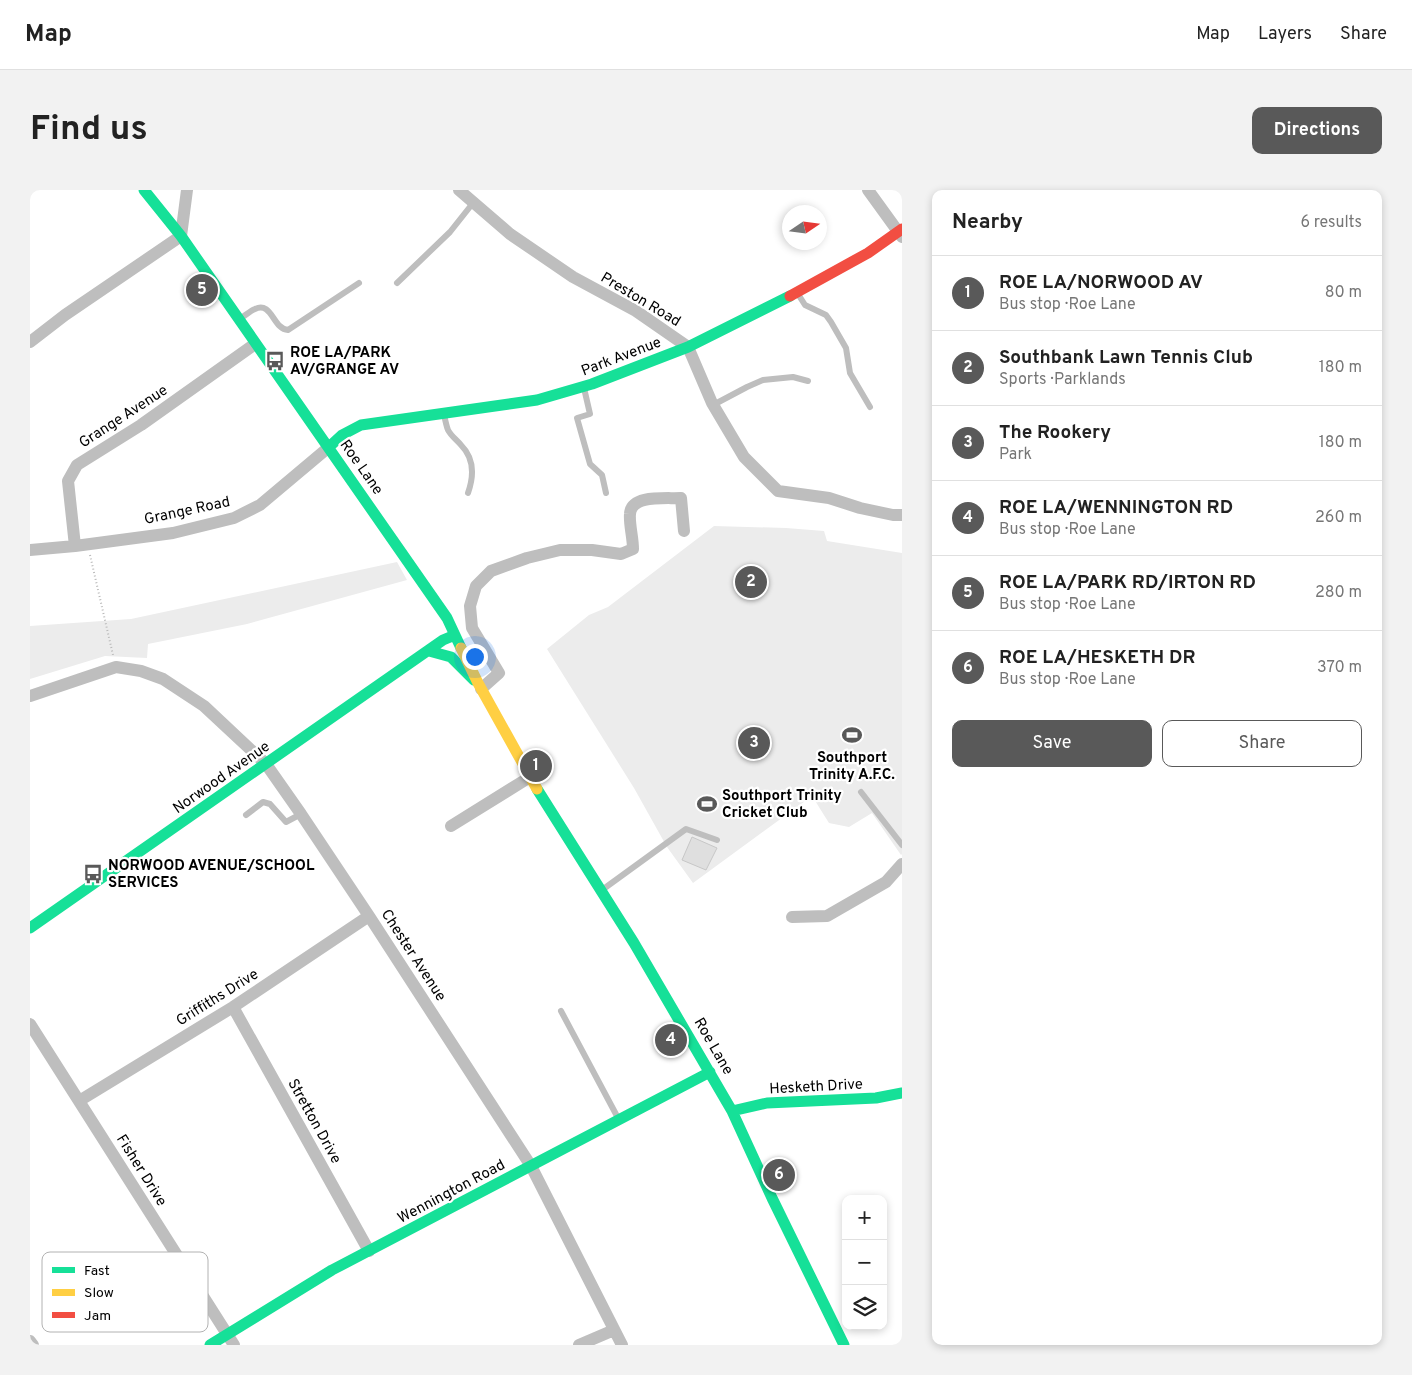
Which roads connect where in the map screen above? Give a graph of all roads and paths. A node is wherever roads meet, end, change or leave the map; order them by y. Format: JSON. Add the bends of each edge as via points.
{"nodes":[{"id":1,"x":144,"y":190,"type":"edge"},
{"id":2,"x":187,"y":190,"type":"edge"},
{"id":3,"x":459,"y":190,"type":"edge"},
{"id":4,"x":868,"y":190,"type":"edge"},
{"id":5,"x":473,"y":203,"type":"junction"},
{"id":6,"x":901,"y":232,"type":"edge"},
{"id":7,"x":181,"y":236,"type":"junction"},
{"id":8,"x":359,"y":283,"type":"dead end"},
{"id":9,"x":397,"y":283,"type":"dead end"},
{"id":10,"x":797,"y":293,"type":"junction"},
{"id":11,"x":238,"y":320,"type":"junction"},
{"id":12,"x":30,"y":342,"type":"edge"},
{"id":13,"x":255,"y":344,"type":"junction"},
{"id":14,"x":688,"y":347,"type":"junction"},
{"id":15,"x":808,"y":381,"type":"dead end"},
{"id":16,"x":583,"y":387,"type":"junction"},
{"id":17,"x":713,"y":405,"type":"junction"},
{"id":18,"x":870,"y":407,"type":"dead end"},
{"id":19,"x":444,"y":413,"type":"junction"},
{"id":20,"x":329,"y":447,"type":"junction"},
{"id":21,"x":468,"y":493,"type":"dead end"},
{"id":22,"x":606,"y":493,"type":"dead end"},
{"id":23,"x":902,"y":515,"type":"edge"},
{"id":24,"x":684,"y":532,"type":"dead end"},
{"id":25,"x":81,"y":545,"type":"junction"},
{"id":26,"x":30,"y":550,"type":"edge"},
{"id":27,"x":454,"y":635,"type":"junction"},
{"id":28,"x":429,"y":650,"type":"junction"},
{"id":29,"x":116,"y":667,"type":"junction"},
{"id":30,"x":480,"y":686,"type":"junction"},
{"id":31,"x":30,"y":696,"type":"edge"},
{"id":32,"x":266,"y":764,"type":"junction"},
{"id":33,"x":530,"y":777,"type":"junction"},
{"id":34,"x":861,"y":792,"type":"dead end"},
{"id":35,"x":302,"y":814,"type":"junction"},
{"id":36,"x":246,"y":815,"type":"dead end"},
{"id":37,"x":451,"y":826,"type":"dead end"},
{"id":38,"x":717,"y":840,"type":"dead end"},
{"id":39,"x":902,"y":846,"type":"edge"},
{"id":40,"x":902,"y":864,"type":"edge"},
{"id":41,"x":601,"y":890,"type":"junction"},
{"id":42,"x":369,"y":916,"type":"junction"},
{"id":43,"x":792,"y":917,"type":"dead end"},
{"id":44,"x":30,"y":928,"type":"edge"},
{"id":45,"x":233,"y":1007,"type":"junction"},
{"id":46,"x":560,"y":1011,"type":"dead end"},
{"id":47,"x":30,"y":1024,"type":"edge"},
{"id":48,"x":710,"y":1072,"type":"junction"},
{"id":49,"x":902,"y":1093,"type":"edge"},
{"id":50,"x":80,"y":1101,"type":"junction"},
{"id":51,"x":732,"y":1112,"type":"junction"},
{"id":52,"x":619,"y":1120,"type":"junction"},
{"id":53,"x":531,"y":1166,"type":"junction"},
{"id":54,"x":369,"y":1251,"type":"junction"},
{"id":55,"x":175,"y":1252,"type":"edge"},
{"id":56,"x":208,"y":1305,"type":"edge"},
{"id":57,"x":614,"y":1330,"type":"junction"},
{"id":58,"x":226,"y":1334,"type":"junction"},
{"id":59,"x":30,"y":1341,"type":"edge"},
{"id":60,"x":33,"y":1345,"type":"edge"},
{"id":61,"x":210,"y":1345,"type":"edge"},
{"id":62,"x":234,"y":1345,"type":"edge"},
{"id":63,"x":579,"y":1345,"type":"edge"},
{"id":64,"x":622,"y":1345,"type":"edge"},
{"id":65,"x":844,"y":1345,"type":"edge"}],
"edges":[{"from":1,"to":7,"type":"main road","name":"Roe Lane"},
{"from":2,"to":7,"type":"street"},
{"from":3,"to":5,"type":"street","name":"Preston Road"},
{"from":4,"to":6,"type":"street"},
{"from":5,"to":9,"type":"lane","via":[[450,232]]},
{"from":5,"to":14,"type":"street","name":"Preston Road","via":[[510,234],[573,277],[636,311]]},
{"from":6,"to":10,"type":"main road","name":"Park Avenue"},
{"from":7,"to":11,"type":"main road","name":"Roe Lane"},
{"from":7,"to":12,"type":"street"},
{"from":8,"to":11,"type":"lane","via":[[288,330],[283,330],[263,307]]},
{"from":10,"to":14,"type":"main road","name":"Park Avenue"},
{"from":10,"to":18,"type":"lane","via":[[805,305],[826,315],[831,322],[846,348],[850,372]]},
{"from":11,"to":13,"type":"main road","name":"Roe Lane"},
{"from":13,"to":20,"type":"main road","name":"Roe Lane"},
{"from":13,"to":25,"type":"street","name":"Grange Avenue","via":[[141,426],[77,465],[68,481]]},
{"from":14,"to":16,"type":"main road","name":"Park Avenue"},
{"from":14,"to":17,"type":"street","name":"Preston Road"},
{"from":15,"to":17,"type":"lane","via":[[793,377],[763,380]]},
{"from":16,"to":19,"type":"main road","name":"Park Avenue","via":[[537,400]]},
{"from":16,"to":22,"type":"lane","via":[[590,414],[577,418],[590,464],[602,474]]},
{"from":17,"to":23,"type":"street","name":"Preston Road","via":[[744,457],[778,491],[829,498],[860,508]]},
{"from":19,"to":20,"type":"main road","name":"Park Avenue","via":[[361,425],[342,435]]},
{"from":19,"to":21,"type":"lane","via":[[448,430],[466,450],[471,462],[473,473]]},
{"from":20,"to":25,"type":"street","name":"Grange Road","via":[[260,505],[234,518],[173,533]]},
{"from":20,"to":27,"type":"main road","name":"Roe Lane","via":[[446,618]]},
{"from":24,"to":30,"type":"street","via":[[681,498],[643,500],[633,505],[630,513],[633,549],[621,554],[560,550],[491,571],[476,586],[470,606],[472,628],[499,674]]},
{"from":25,"to":26,"type":"street","name":"Grange Road"},
{"from":25,"to":29,"type":"path"},
{"from":27,"to":28,"type":"main road","name":"Norwood Avenue"},
{"from":27,"to":30,"type":"main road","name":"Roe Lane"},
{"from":28,"to":30,"type":"main road","via":[[450,657]]},
{"from":28,"to":32,"type":"main road","name":"Norwood Avenue"},
{"from":29,"to":31,"type":"street"},
{"from":29,"to":32,"type":"street","name":"Chester Avenue","via":[[163,679],[204,706]]},
{"from":30,"to":33,"type":"main road","name":"Roe Lane"},
{"from":32,"to":35,"type":"street","name":"Chester Avenue"},
{"from":32,"to":44,"type":"main road","name":"Norwood Avenue"},
{"from":33,"to":37,"type":"street"},
{"from":33,"to":41,"type":"main road","name":"Roe Lane"},
{"from":34,"to":39,"type":"lane"},
{"from":35,"to":36,"type":"lane","via":[[286,822],[270,804],[263,802]]},
{"from":35,"to":42,"type":"street","name":"Chester Avenue"},
{"from":38,"to":41,"type":"lane","via":[[686,829]]},
{"from":40,"to":43,"type":"street","via":[[886,882],[827,916]]},
{"from":41,"to":48,"type":"main road","name":"Roe Lane"},
{"from":42,"to":45,"type":"street","name":"Griffiths Drive"},
{"from":42,"to":53,"type":"street","name":"Chester Avenue"},
{"from":45,"to":50,"type":"street","name":"Griffiths Drive"},
{"from":45,"to":54,"type":"street","name":"Stretton Drive"},
{"from":46,"to":52,"type":"lane"},
{"from":47,"to":50,"type":"street","name":"Fisher Drive"},
{"from":48,"to":51,"type":"main road","name":"Roe Lane"},
{"from":48,"to":52,"type":"main road","name":"Wennington Road"},
{"from":49,"to":51,"type":"main road","name":"Hesketh Drive","via":[[876,1098],[767,1103]]},
{"from":50,"to":55,"type":"street","name":"Fisher Drive"},
{"from":51,"to":65,"type":"main road","name":"Roe Lane"},
{"from":52,"to":53,"type":"main road","name":"Wennington Road"},
{"from":53,"to":54,"type":"main road","name":"Wennington Road"},
{"from":53,"to":57,"type":"street","name":"Chester Avenue"},
{"from":54,"to":58,"type":"main road","name":"Wennington Road"},
{"from":56,"to":58,"type":"street","name":"Fisher Drive"},
{"from":57,"to":63,"type":"street"},
{"from":57,"to":64,"type":"street","name":"Chester Avenue"},
{"from":58,"to":61,"type":"main road","name":"Wennington Road"},
{"from":58,"to":62,"type":"street","name":"Fisher Drive"},
{"from":59,"to":60,"type":"street"}]}
